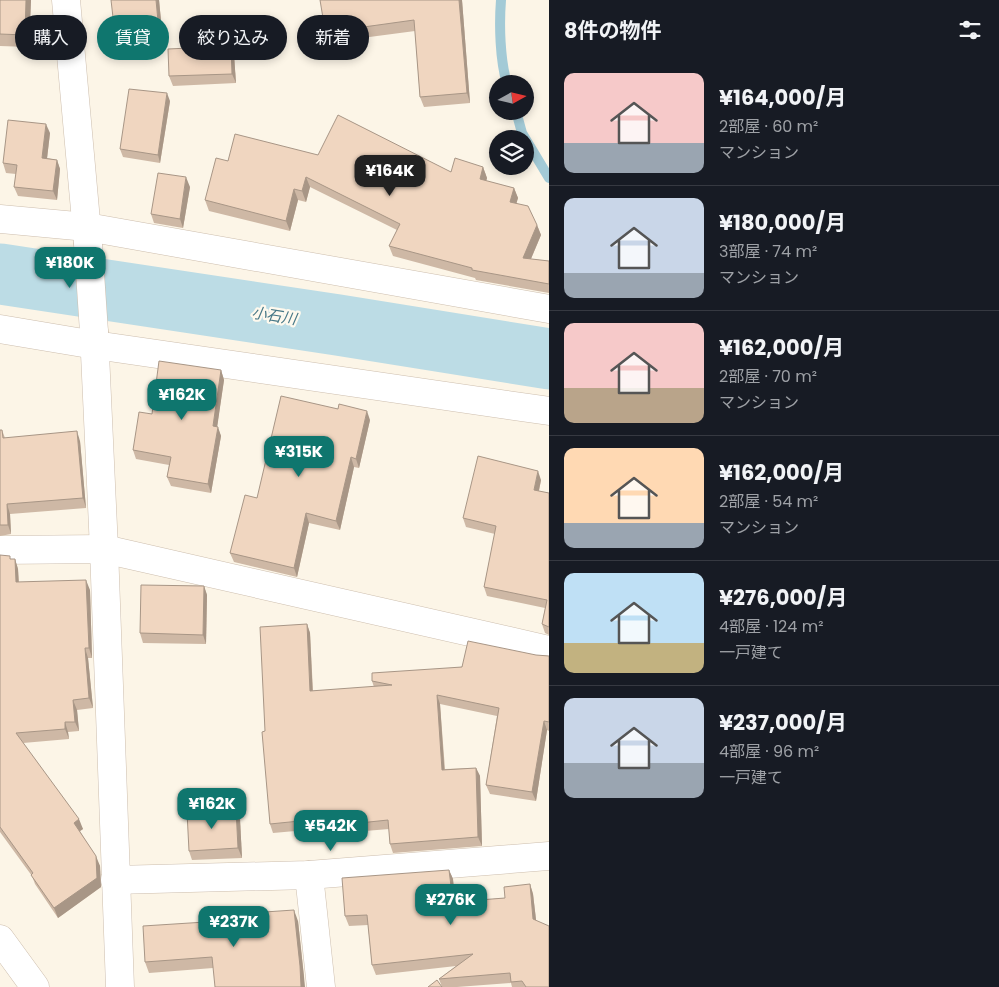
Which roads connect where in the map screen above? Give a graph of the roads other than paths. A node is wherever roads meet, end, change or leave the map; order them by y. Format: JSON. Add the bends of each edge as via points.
{"nodes":[{"id":1,"x":66,"y":0,"type":"edge"},
{"id":2,"x":0,"y":219,"type":"edge"},
{"id":3,"x":87,"y":235,"type":"junction"},
{"id":4,"x":549,"y":309,"type":"edge"},
{"id":5,"x":0,"y":329,"type":"edge"},
{"id":6,"x":94,"y":338,"type":"junction"},
{"id":7,"x":549,"y":411,"type":"edge"},
{"id":8,"x":104,"y":549,"type":"junction"},
{"id":9,"x":0,"y":550,"type":"edge"},
{"id":10,"x":549,"y":650,"type":"edge"},
{"id":11,"x":549,"y":856,"type":"edge"},
{"id":12,"x":309,"y":875,"type":"junction"},
{"id":13,"x":115,"y":880,"type":"junction"},
{"id":14,"x":0,"y":938,"type":"edge"},
{"id":15,"x":35,"y":987,"type":"edge"},
{"id":16,"x":120,"y":987,"type":"edge"},
{"id":17,"x":321,"y":987,"type":"edge"}],
"edges":[{"from":1,"to":3,"type":"street"},
{"from":2,"to":3,"type":"street"},
{"from":3,"to":4,"type":"street"},
{"from":3,"to":6,"type":"street"},
{"from":5,"to":6,"type":"street"},
{"from":6,"to":7,"type":"street"},
{"from":6,"to":8,"type":"street"},
{"from":8,"to":9,"type":"street"},
{"from":8,"to":10,"type":"street"},
{"from":8,"to":13,"type":"street"},
{"from":11,"to":12,"type":"street"},
{"from":12,"to":13,"type":"street"},
{"from":12,"to":17,"type":"street"},
{"from":13,"to":16,"type":"street"},
{"from":14,"to":15,"type":"street"}]}
